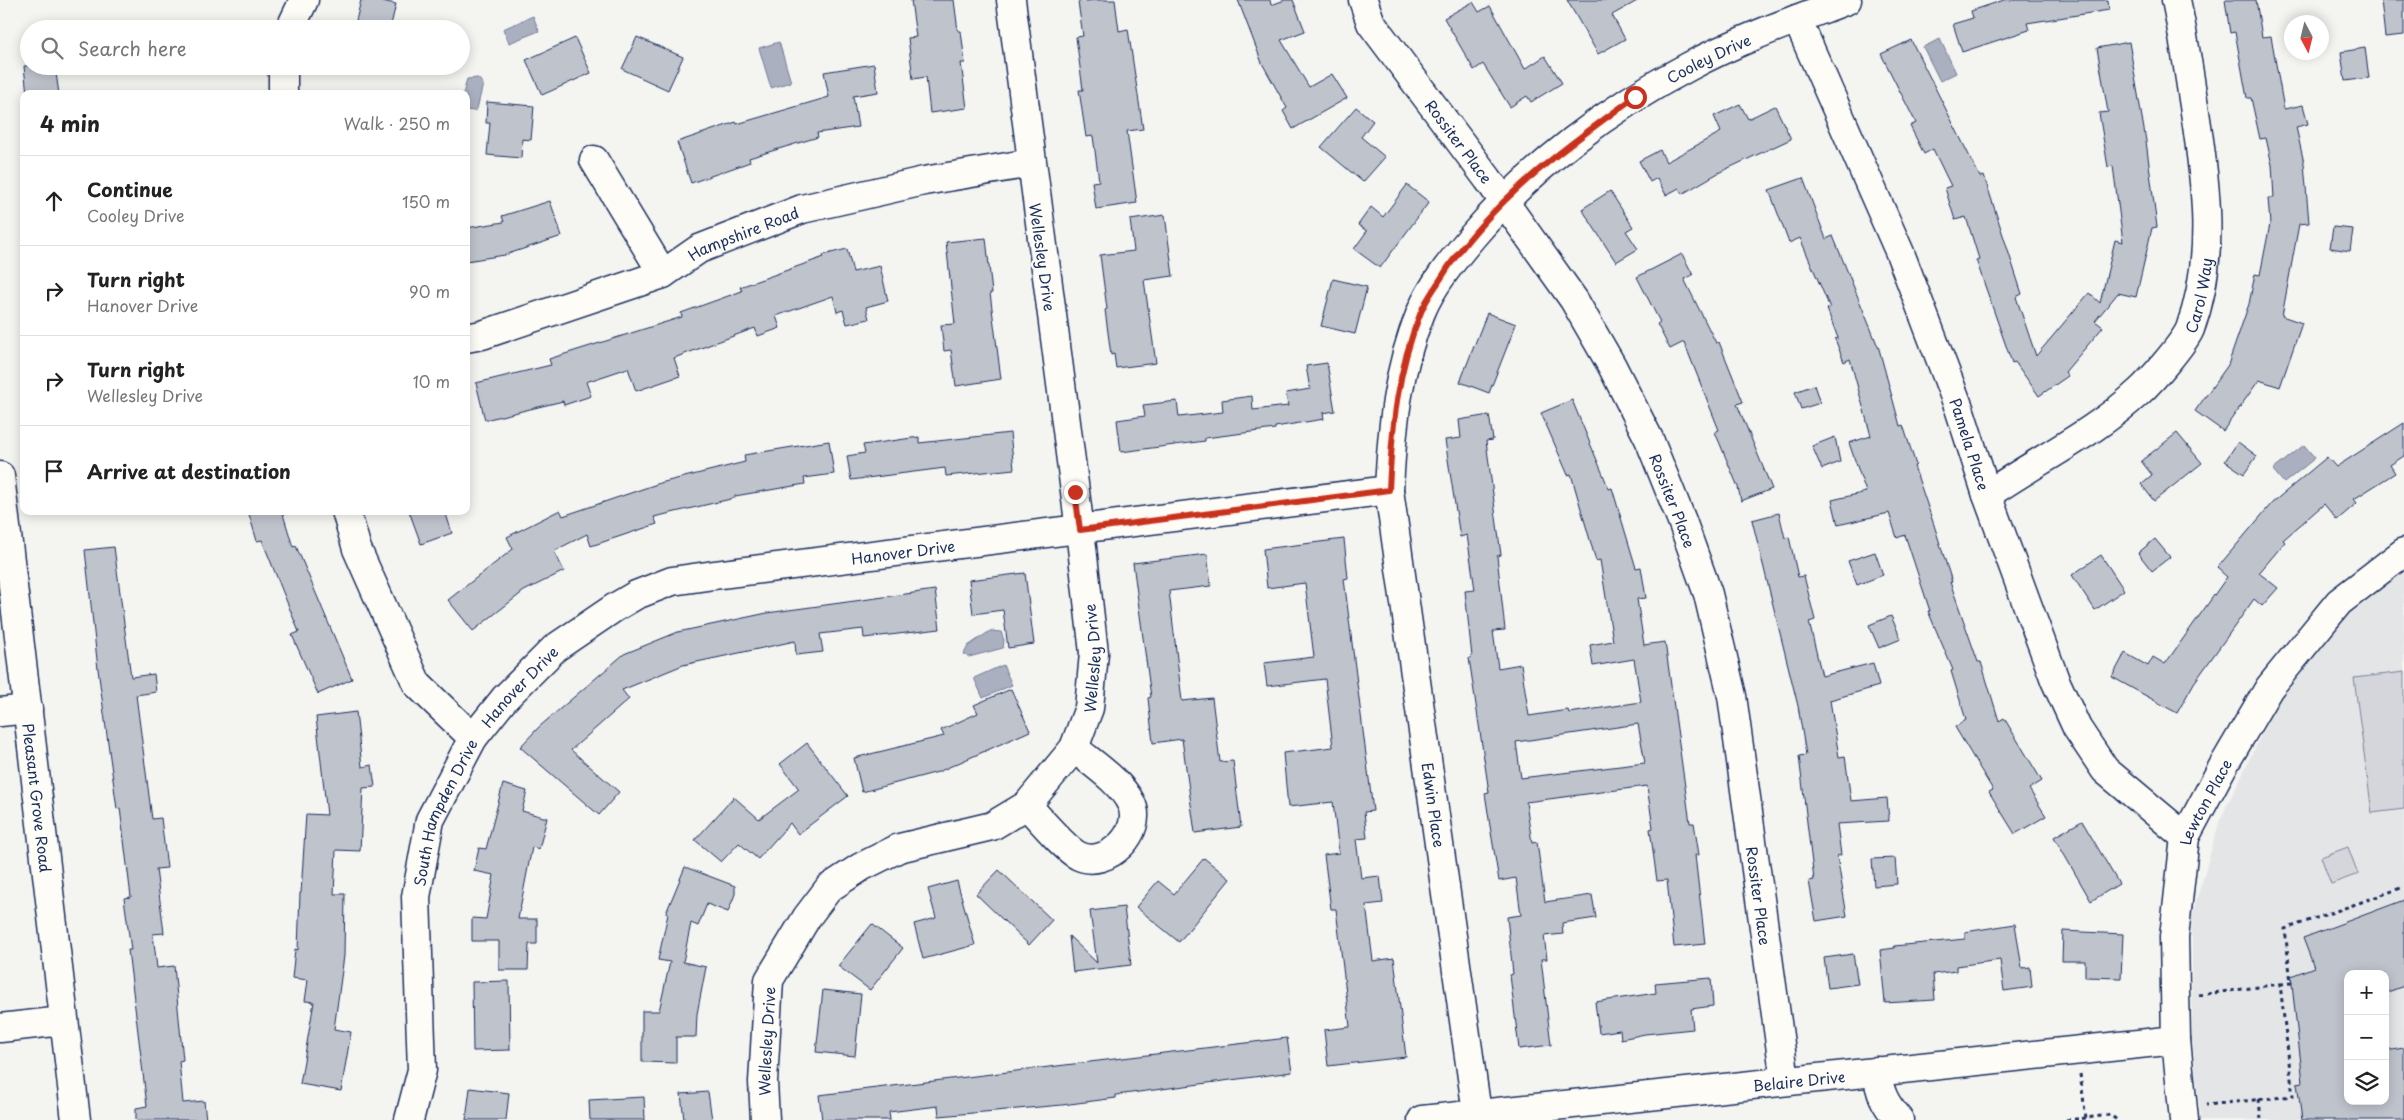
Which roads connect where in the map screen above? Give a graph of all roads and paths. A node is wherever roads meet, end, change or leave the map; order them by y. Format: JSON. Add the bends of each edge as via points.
{"nodes":[{"id":1,"x":304,"y":0,"type":"edge"},
{"id":2,"x":1011,"y":0,"type":"edge"},
{"id":3,"x":1364,"y":0,"type":"edge"},
{"id":4,"x":1847,"y":0,"type":"edge"},
{"id":5,"x":2176,"y":0,"type":"edge"},
{"id":6,"x":1797,"y":19,"type":"junction"},
{"id":7,"x":294,"y":20,"type":"edge"},
{"id":8,"x":283,"y":75,"type":"edge"},
{"id":9,"x":283,"y":90,"type":"edge"},
{"id":10,"x":594,"y":160,"type":"dead end"},
{"id":11,"x":1031,"y":163,"type":"junction"},
{"id":12,"x":1504,"y":202,"type":"junction"},
{"id":13,"x":663,"y":274,"type":"junction"},
{"id":14,"x":470,"y":337,"type":"edge"},
{"id":15,"x":0,"y":476,"type":"edge"},
{"id":16,"x":1389,"y":490,"type":"junction"},
{"id":17,"x":1987,"y":495,"type":"junction"},
{"id":18,"x":347,"y":515,"type":"edge"},
{"id":19,"x":1080,"y":530,"type":"junction"},
{"id":20,"x":2404,"y":552,"type":"edge"},
{"id":21,"x":28,"y":709,"type":"junction"},
{"id":22,"x":0,"y":712,"type":"edge"},
{"id":23,"x":473,"y":738,"type":"junction"},
{"id":24,"x":1074,"y":748,"type":"junction"},
{"id":25,"x":1028,"y":805,"type":"junction"},
{"id":26,"x":2185,"y":837,"type":"junction"},
{"id":27,"x":2404,"y":887,"type":"edge"},
{"id":28,"x":2280,"y":984,"type":"junction"},
{"id":29,"x":2198,"y":995,"type":"dead end"},
{"id":30,"x":63,"y":1021,"type":"junction"},
{"id":31,"x":0,"y":1028,"type":"edge"},
{"id":32,"x":2176,"y":1040,"type":"junction"},
{"id":33,"x":2079,"y":1066,"type":"dead end"},
{"id":34,"x":1876,"y":1071,"type":"junction"},
{"id":35,"x":1785,"y":1080,"type":"junction"},
{"id":36,"x":2259,"y":1100,"type":"junction"},
{"id":37,"x":2194,"y":1113,"type":"edge"},
{"id":38,"x":1478,"y":1117,"type":"edge"},
{"id":39,"x":2086,"y":1118,"type":"junction"},
{"id":40,"x":76,"y":1120,"type":"edge"},
{"id":41,"x":409,"y":1120,"type":"edge"},
{"id":42,"x":765,"y":1120,"type":"edge"},
{"id":43,"x":1422,"y":1120,"type":"edge"},
{"id":44,"x":1899,"y":1120,"type":"edge"},
{"id":45,"x":2066,"y":1120,"type":"edge"},
{"id":46,"x":2117,"y":1120,"type":"edge"},
{"id":47,"x":2261,"y":1120,"type":"edge"}],
"edges":[{"from":1,"to":7,"type":"street"},
{"from":2,"to":11,"type":"street","name":"Wellesley Drive"},
{"from":3,"to":12,"type":"street","name":"Rossiter Place","via":[[1371,22]]},
{"from":4,"to":6,"type":"street","name":"Cooley Drive"},
{"from":5,"to":17,"type":"street","name":"Carol Way","via":[[2204,170],[2207,207],[2206,253],[2189,330],[2141,390],[2080,437]]},
{"from":6,"to":12,"type":"street","name":"Cooley Drive","via":[[1691,65],[1635,97],[1547,163]]},
{"from":6,"to":17,"type":"street","name":"Pamela Place","via":[[1900,253],[1959,408]]},
{"from":8,"to":9,"type":"street"},
{"from":10,"to":13,"type":"street"},
{"from":11,"to":13,"type":"street","name":"Hampshire Road","via":[[924,181],[802,209],[699,249]]},
{"from":11,"to":19,"type":"street","name":"Wellesley Drive"},
{"from":12,"to":16,"type":"street","name":"Cooley Drive","via":[[1449,264],[1421,311],[1400,376],[1392,423]]},
{"from":12,"to":35,"type":"street","name":"Rossiter Place","via":[[1574,300],[1612,366],[1649,439],[1708,594],[1724,654],[1739,737]]},
{"from":13,"to":14,"type":"street","name":"Hampshire Road"},
{"from":15,"to":21,"type":"street","name":"Pleasant Grove Road"},
{"from":16,"to":19,"type":"street","name":"Hanover Drive"},
{"from":16,"to":38,"type":"street","name":"Edwin Place"},
{"from":17,"to":26,"type":"street","name":"Pamela Place","via":[[2055,680],[2077,728],[2105,770]]},
{"from":18,"to":23,"type":"street","name":"South Hampden Drive","via":[[357,549],[417,684]]},
{"from":19,"to":23,"type":"street","name":"Hanover Drive","via":[[672,581],[636,595],[555,648],[505,698]]},
{"from":19,"to":24,"type":"street","name":"Wellesley Drive","via":[[1094,653],[1089,708]]},
{"from":20,"to":26,"type":"street","name":"Lewton Place","via":[[2339,602],[2269,688]]},
{"from":21,"to":22,"type":"street"},
{"from":21,"to":30,"type":"street","name":"Pleasant Grove Road"},
{"from":23,"to":41,"type":"street","name":"South Hampden Drive","via":[[430,820],[416,897],[422,1070]]},
{"from":24,"to":25,"type":"street","name":"Wellesley Drive"},
{"from":24,"to":25,"type":"street","via":[[1123,790],[1132,805],[1133,826],[1129,838],[1112,852],[1095,858],[1079,856]]},
{"from":25,"to":42,"type":"street","name":"Wellesley Drive","via":[[992,826],[899,848],[829,888],[807,917],[769,980],[763,1082]]},
{"from":26,"to":32,"type":"street","name":"Lewton Place","via":[[2174,937]]},
{"from":27,"to":28,"type":"path","via":[[2286,929],[2291,983]]},
{"from":28,"to":29,"type":"path"},
{"from":28,"to":36,"type":"path","via":[[2293,1096]]},
{"from":30,"to":31,"type":"street"},
{"from":30,"to":40,"type":"street","name":"Pleasant Grove Road"},
{"from":32,"to":34,"type":"street","name":"Belaire Drive"},
{"from":32,"to":37,"type":"street","name":"Lewton Place"},
{"from":33,"to":39,"type":"path"},
{"from":34,"to":35,"type":"street","name":"Belaire Drive"},
{"from":34,"to":44,"type":"street","via":[[1886,1105]]},
{"from":35,"to":38,"type":"street","name":"Belaire Drive"},
{"from":36,"to":37,"type":"path"},
{"from":36,"to":47,"type":"path"},
{"from":38,"to":43,"type":"street","name":"Belaire Drive"},
{"from":39,"to":45,"type":"path"},
{"from":39,"to":46,"type":"path","via":[[2110,1116]]}]}
